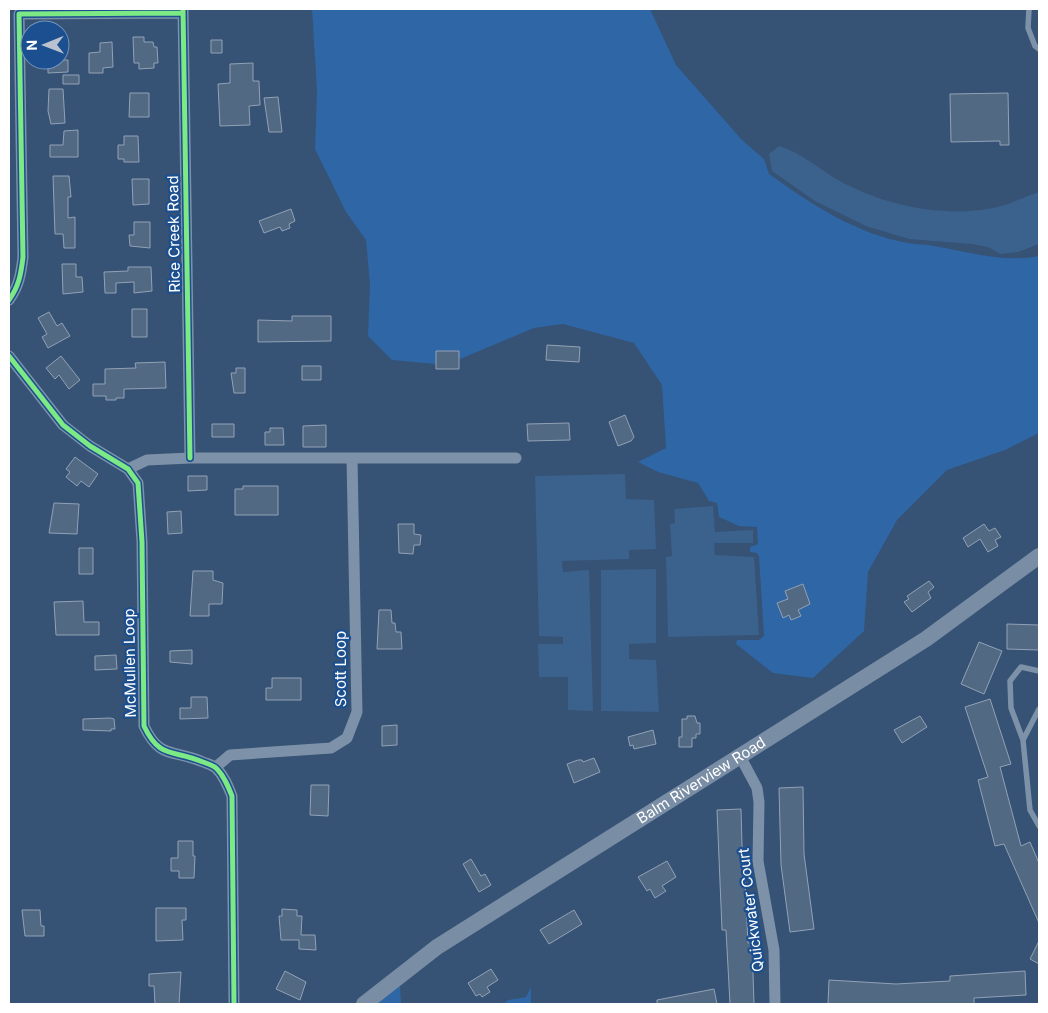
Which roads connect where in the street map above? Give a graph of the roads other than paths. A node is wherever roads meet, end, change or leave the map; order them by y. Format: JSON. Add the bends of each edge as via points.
{"nodes":[{"id":1,"x":1029,"y":9,"type":"edge"},
{"id":2,"x":183,"y":11,"type":"edge"},
{"id":3,"x":1039,"y":49,"type":"edge"},
{"id":4,"x":9,"y":300,"type":"edge"},
{"id":5,"x":9,"y":356,"type":"edge"},
{"id":6,"x":190,"y":458,"type":"junction"},
{"id":7,"x":516,"y":458,"type":"dead end"},
{"id":8,"x":352,"y":459,"type":"junction"},
{"id":9,"x":128,"y":469,"type":"junction"},
{"id":10,"x":1039,"y":556,"type":"edge"},
{"id":11,"x":1039,"y":671,"type":"edge"},
{"id":12,"x":1039,"y":709,"type":"edge"},
{"id":13,"x":1024,"y":740,"type":"junction"},
{"id":14,"x":740,"y":756,"type":"junction"},
{"id":15,"x":216,"y":767,"type":"junction"},
{"id":16,"x":1039,"y":826,"type":"edge"},
{"id":17,"x":234,"y":1004,"type":"edge"},
{"id":18,"x":364,"y":1004,"type":"edge"},
{"id":19,"x":775,"y":1004,"type":"edge"}],
"edges":[{"from":1,"to":3,"type":"lane","via":[[1028,28]]},
{"from":2,"to":4,"type":"street","via":[[19,14],[22,274]]},
{"from":2,"to":6,"type":"street","name":"Rice Creek Road"},
{"from":5,"to":9,"type":"street","via":[[63,424],[90,446]]},
{"from":6,"to":8,"type":"street"},
{"from":6,"to":9,"type":"street","via":[[147,460]]},
{"from":7,"to":8,"type":"street"},
{"from":8,"to":15,"type":"street","name":"Scott Loop","via":[[357,712],[347,738],[331,748],[230,755]]},
{"from":9,"to":15,"type":"street","name":"McMullen Loop","via":[[138,483],[142,542],[144,726],[151,741],[163,751]]},
{"from":10,"to":14,"type":"main road","name":"Balm Riverview Road","via":[[926,639]]},
{"from":11,"to":13,"type":"lane","via":[[1021,667],[1010,681],[1011,708]]},
{"from":12,"to":13,"type":"lane"},
{"from":13,"to":16,"type":"lane","via":[[1030,810]]},
{"from":14,"to":18,"type":"main road","name":"Balm Riverview Road","via":[[437,947]]},
{"from":14,"to":19,"type":"street","name":"Quickwater Court","via":[[757,788],[759,802],[758,861],[774,950]]},
{"from":15,"to":17,"type":"street","via":[[232,796]]}]}
